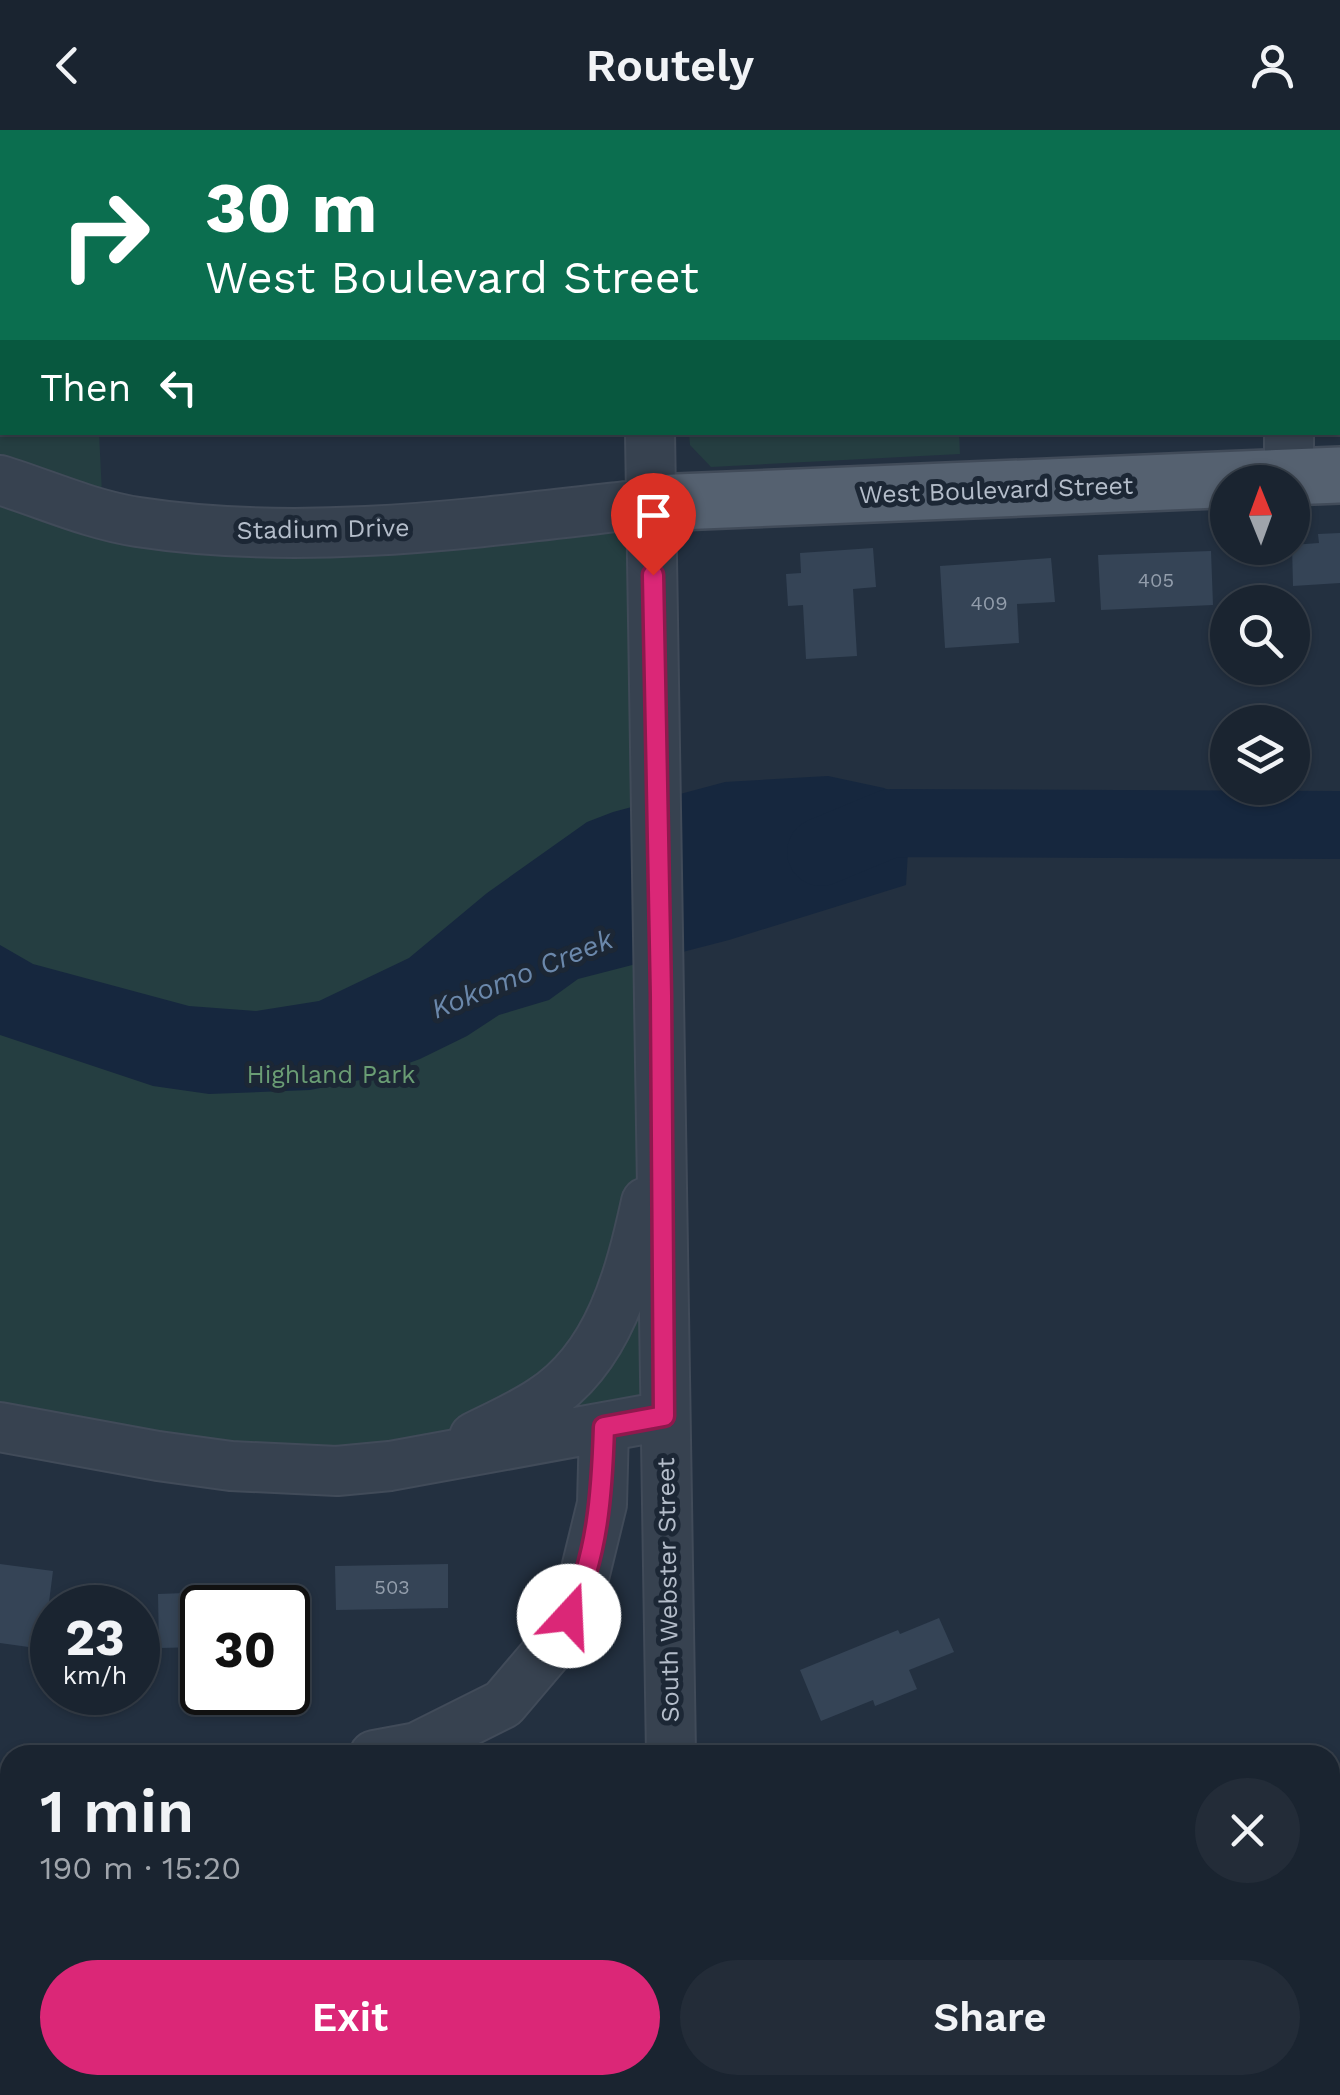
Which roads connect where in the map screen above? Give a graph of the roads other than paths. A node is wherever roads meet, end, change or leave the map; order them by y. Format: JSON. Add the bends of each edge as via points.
{"nodes":[{"id":1,"x":650,"y":435,"type":"edge"},
{"id":2,"x":1306,"y":462,"type":"edge"},
{"id":3,"x":0,"y":480,"type":"edge"},
{"id":4,"x":652,"y":504,"type":"junction"},
{"id":5,"x":662,"y":1125,"type":"junction"},
{"id":6,"x":664,"y":1416,"type":"junction"},
{"id":7,"x":0,"y":1427,"type":"edge"},
{"id":8,"x":604,"y":1427,"type":"junction"},
{"id":9,"x":390,"y":1466,"type":"junction"},
{"id":10,"x":421,"y":1745,"type":"edge"},
{"id":11,"x":671,"y":1745,"type":"edge"}],
"edges":[{"from":1,"to":4,"type":"street","name":"South Webster Street"},
{"from":2,"to":4,"type":"main road","name":"West Boulevard Street"},
{"from":3,"to":4,"type":"street","name":"Stadium Drive","via":[[135,522],[268,535],[459,525]]},
{"from":4,"to":5,"type":"street","name":"South Webster Street"},
{"from":5,"to":6,"type":"street","name":"South Webster Street"},
{"from":5,"to":9,"type":"street","name":"South Webster Street","via":[[617,1309],[582,1366],[543,1401],[475,1436]]},
{"from":6,"to":8,"type":"street"},
{"from":6,"to":11,"type":"street","name":"South Webster Street"},
{"from":7,"to":9,"type":"street","via":[[231,1466]]},
{"from":8,"to":9,"type":"street"},
{"from":8,"to":10,"type":"street","via":[[602,1504],[580,1594],[558,1638],[503,1704]]}]}
